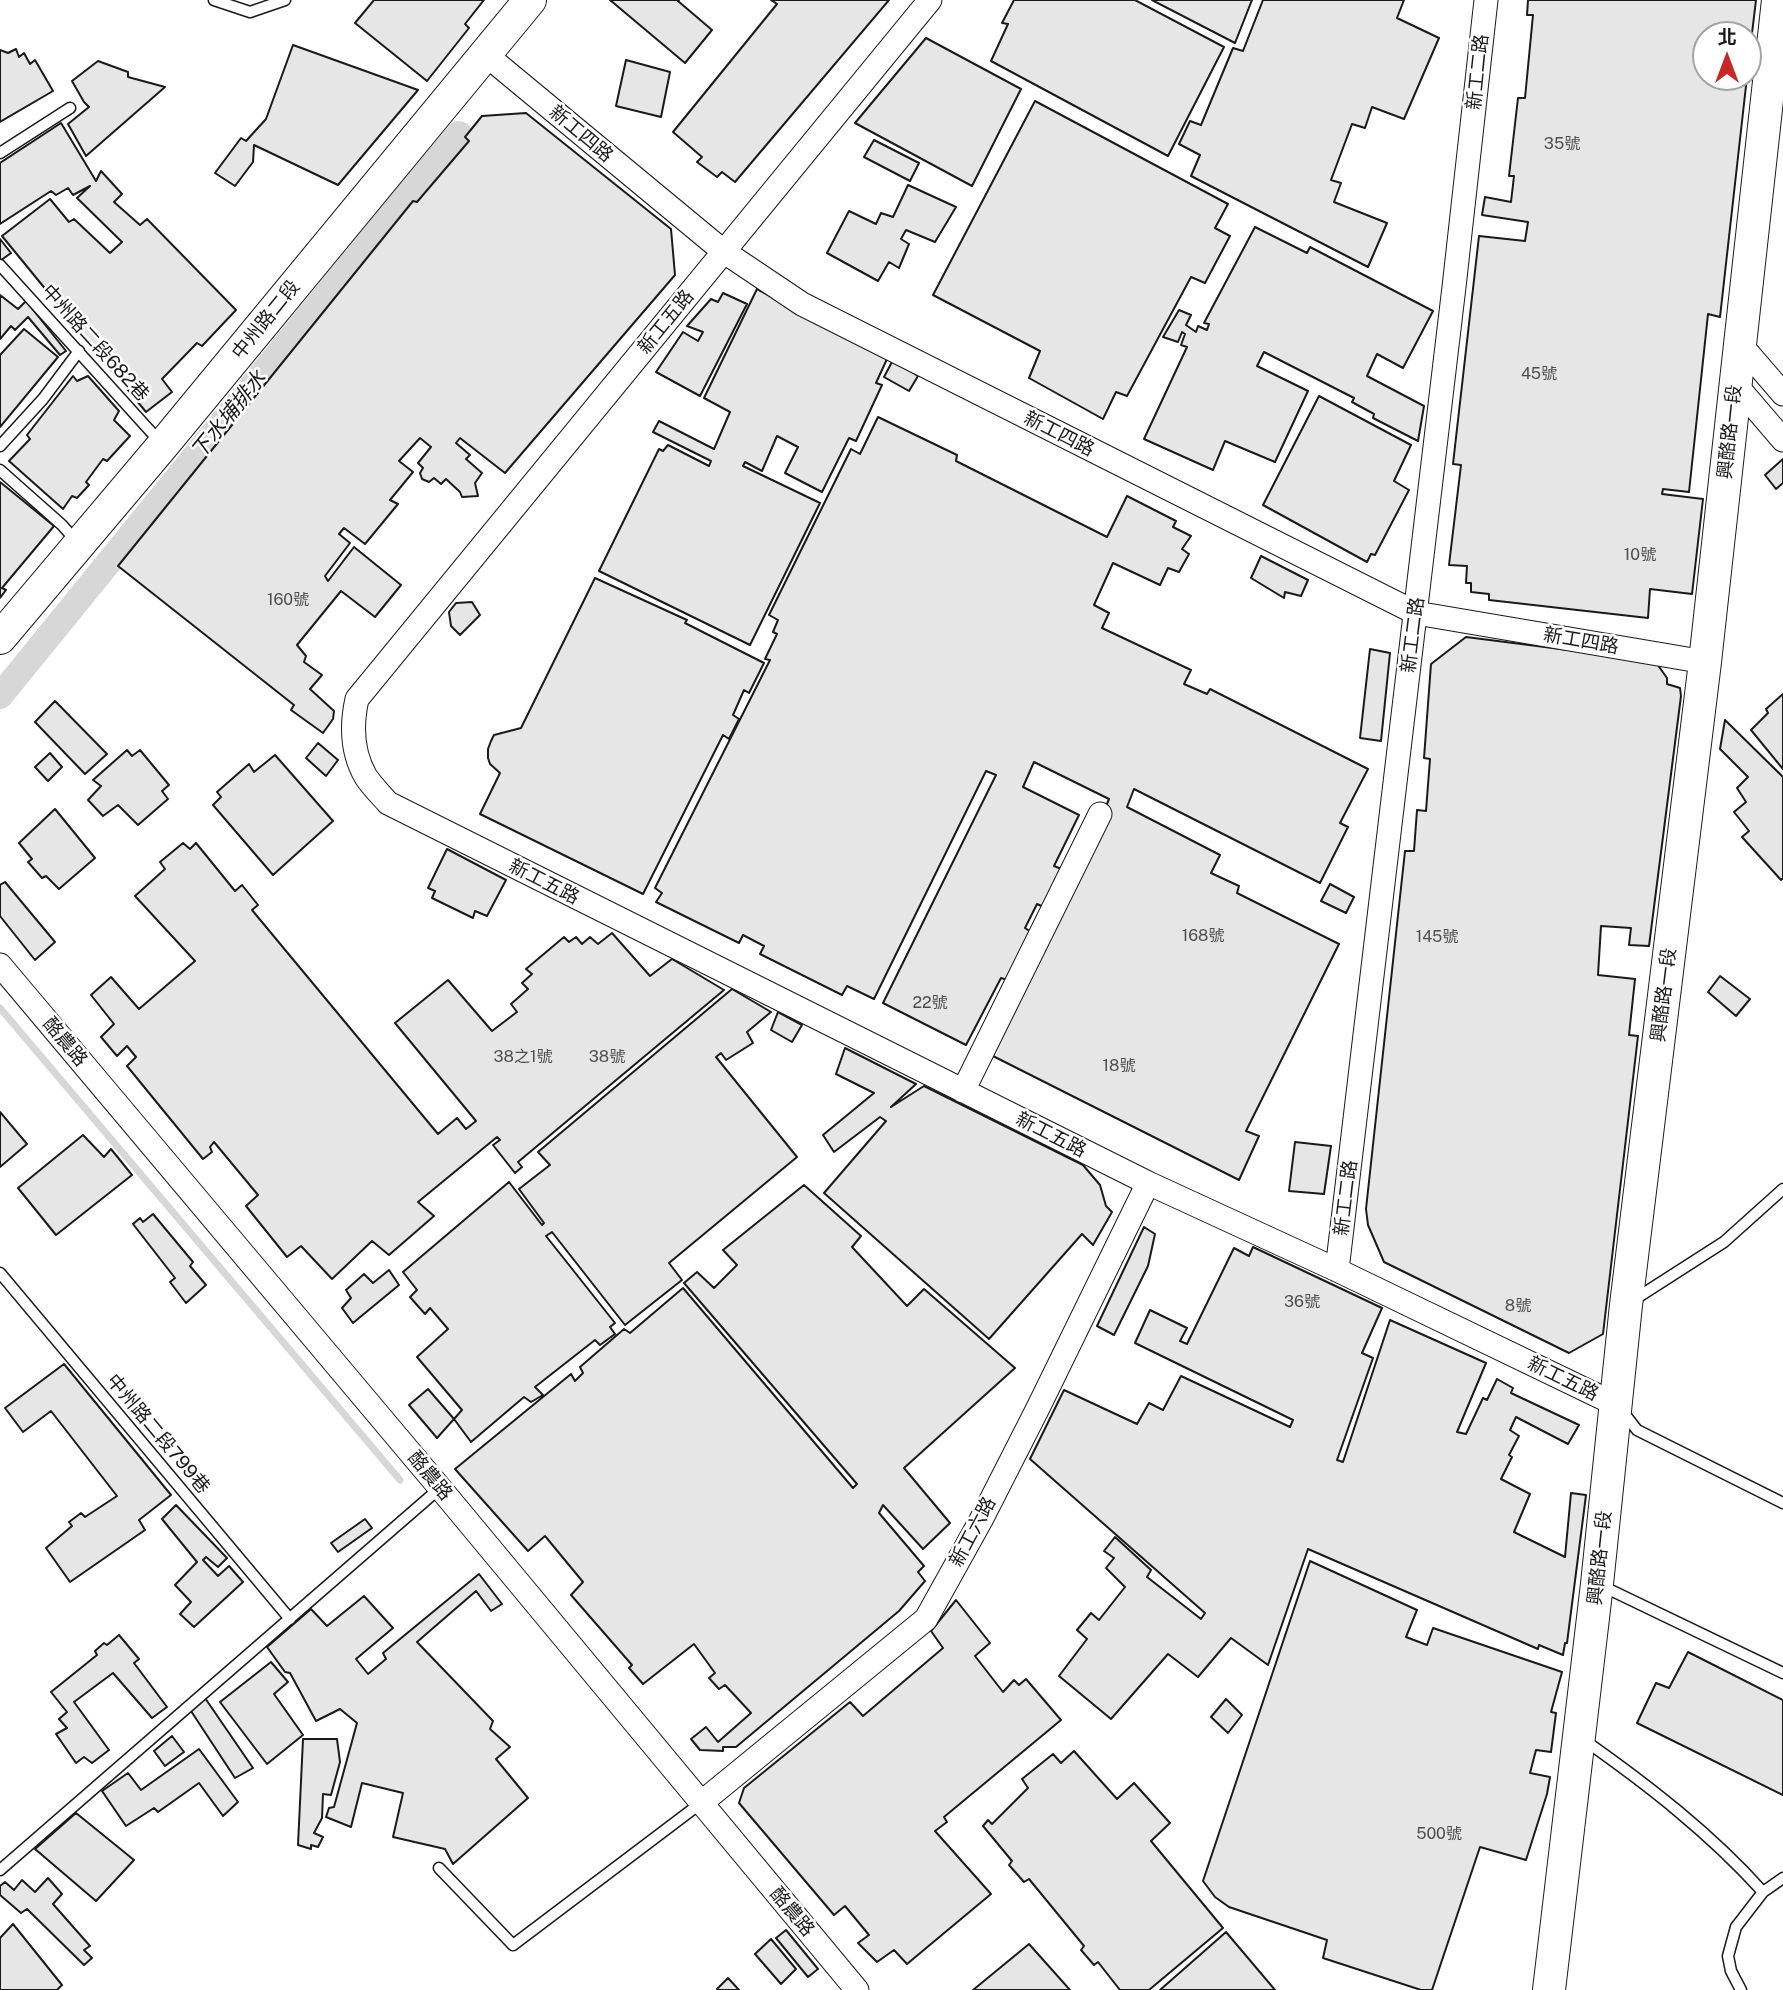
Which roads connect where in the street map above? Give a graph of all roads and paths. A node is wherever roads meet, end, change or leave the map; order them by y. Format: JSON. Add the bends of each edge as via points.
{"nodes":[{"id":1,"x":214,"y":0,"type":"edge"},
{"id":2,"x":530,"y":0,"type":"edge"},
{"id":3,"x":930,"y":0,"type":"edge"},
{"id":4,"x":1486,"y":0,"type":"edge"},
{"id":5,"x":1778,"y":0,"type":"edge"},
{"id":6,"x":279,"y":1,"type":"edge"},
{"id":7,"x":485,"y":54,"type":"junction"},
{"id":8,"x":70,"y":108,"type":"dead end"},
{"id":9,"x":0,"y":153,"type":"edge"},
{"id":10,"x":723,"y":251,"type":"junction"},
{"id":11,"x":0,"y":265,"type":"edge"},
{"id":12,"x":1740,"y":344,"type":"junction"},
{"id":13,"x":79,"y":351,"type":"junction"},
{"id":14,"x":1735,"y":384,"type":"junction"},
{"id":15,"x":1783,"y":394,"type":"edge"},
{"id":16,"x":1783,"y":440,"type":"edge"},
{"id":17,"x":163,"y":445,"type":"junction"},
{"id":18,"x":0,"y":446,"type":"edge"},
{"id":19,"x":0,"y":470,"type":"edge"},
{"id":20,"x":79,"y":545,"type":"junction"},
{"id":21,"x":1416,"y":613,"type":"junction"},
{"id":22,"x":0,"y":638,"type":"edge"},
{"id":23,"x":1705,"y":662,"type":"junction"},
{"id":24,"x":1100,"y":814,"type":"dead end"},
{"id":25,"x":0,"y":965,"type":"edge"},
{"id":26,"x":963,"y":1091,"type":"junction"},
{"id":27,"x":1148,"y":1183,"type":"junction"},
{"id":28,"x":1783,"y":1189,"type":"edge"},
{"id":29,"x":1337,"y":1269,"type":"junction"},
{"id":30,"x":0,"y":1273,"type":"edge"},
{"id":31,"x":1626,"y":1305,"type":"junction"},
{"id":32,"x":1617,"y":1405,"type":"junction"},
{"id":33,"x":440,"y":1488,"type":"junction"},
{"id":34,"x":1783,"y":1503,"type":"edge"},
{"id":35,"x":1597,"y":1584,"type":"junction"},
{"id":36,"x":290,"y":1619,"type":"junction"},
{"id":37,"x":1783,"y":1673,"type":"edge"},
{"id":38,"x":1578,"y":1736,"type":"junction"},
{"id":39,"x":701,"y":1803,"type":"junction"},
{"id":40,"x":439,"y":1868,"type":"dead end"},
{"id":41,"x":0,"y":1870,"type":"edge"},
{"id":42,"x":1783,"y":1878,"type":"edge"},
{"id":43,"x":1763,"y":1892,"type":"junction"},
{"id":44,"x":857,"y":1990,"type":"edge"},
{"id":45,"x":1549,"y":1990,"type":"edge"},
{"id":46,"x":1741,"y":1990,"type":"edge"}],
"edges":[{"from":1,"to":6,"type":"lane","via":[[250,12]]},
{"from":2,"to":7,"type":"street","name":"中州路二段"},
{"from":3,"to":10,"type":"street","name":"新工五路"},
{"from":4,"to":21,"type":"street","name":"新工二路"},
{"from":5,"to":12,"type":"street","name":"興酪路一段"},
{"from":7,"to":10,"type":"street","name":"新工四路"},
{"from":7,"to":17,"type":"street","name":"中州路二段"},
{"from":8,"to":9,"type":"lane"},
{"from":10,"to":21,"type":"street","name":"新工四路","via":[[802,304]]},
{"from":10,"to":26,"type":"street","name":"新工五路","via":[[357,699],[352,720],[354,744],[366,776],[388,803]]},
{"from":11,"to":13,"type":"lane","name":"中州路二段682巷"},
{"from":12,"to":14,"type":"street","name":"興酪路一段"},
{"from":12,"to":15,"type":"street"},
{"from":13,"to":17,"type":"lane","name":"中州路二段682巷"},
{"from":13,"to":18,"type":"lane"},
{"from":14,"to":16,"type":"street"},
{"from":14,"to":23,"type":"street","name":"興酪路一段"},
{"from":17,"to":20,"type":"street","name":"中州路二段"},
{"from":19,"to":20,"type":"lane"},
{"from":20,"to":22,"type":"street","name":"中州路二段"},
{"from":21,"to":23,"type":"street","name":"新工四路"},
{"from":21,"to":29,"type":"street","name":"新工二路"},
{"from":23,"to":31,"type":"street","name":"興酪路一段"},
{"from":24,"to":26,"type":"street"},
{"from":25,"to":33,"type":"street","name":"酪農路"},
{"from":26,"to":27,"type":"street","name":"新工五路"},
{"from":27,"to":29,"type":"street","name":"新工五路"},
{"from":27,"to":39,"type":"street","name":"新工六路","via":[[981,1520],[926,1619]]},
{"from":28,"to":31,"type":"lane","via":[[1724,1242]]},
{"from":29,"to":32,"type":"street","name":"新工五路"},
{"from":30,"to":36,"type":"lane","name":"中州路二段799巷"},
{"from":31,"to":32,"type":"street","name":"興酪路一段"},
{"from":32,"to":34,"type":"lane","via":[[1637,1430]]},
{"from":32,"to":35,"type":"street","name":"興酪路一段"},
{"from":33,"to":36,"type":"lane"},
{"from":33,"to":39,"type":"street","name":"酪農路"},
{"from":35,"to":37,"type":"lane"},
{"from":35,"to":38,"type":"street","name":"興酪路一段"},
{"from":36,"to":41,"type":"lane"},
{"from":38,"to":43,"type":"lane","via":[[1641,1780],[1741,1867]]},
{"from":38,"to":45,"type":"street","name":"興酪路一段"},
{"from":39,"to":40,"type":"lane","via":[[513,1945]]},
{"from":39,"to":44,"type":"street","name":"酪農路"},
{"from":42,"to":43,"type":"lane"},
{"from":43,"to":46,"type":"lane","via":[[1736,1927],[1728,1956]]}]}
